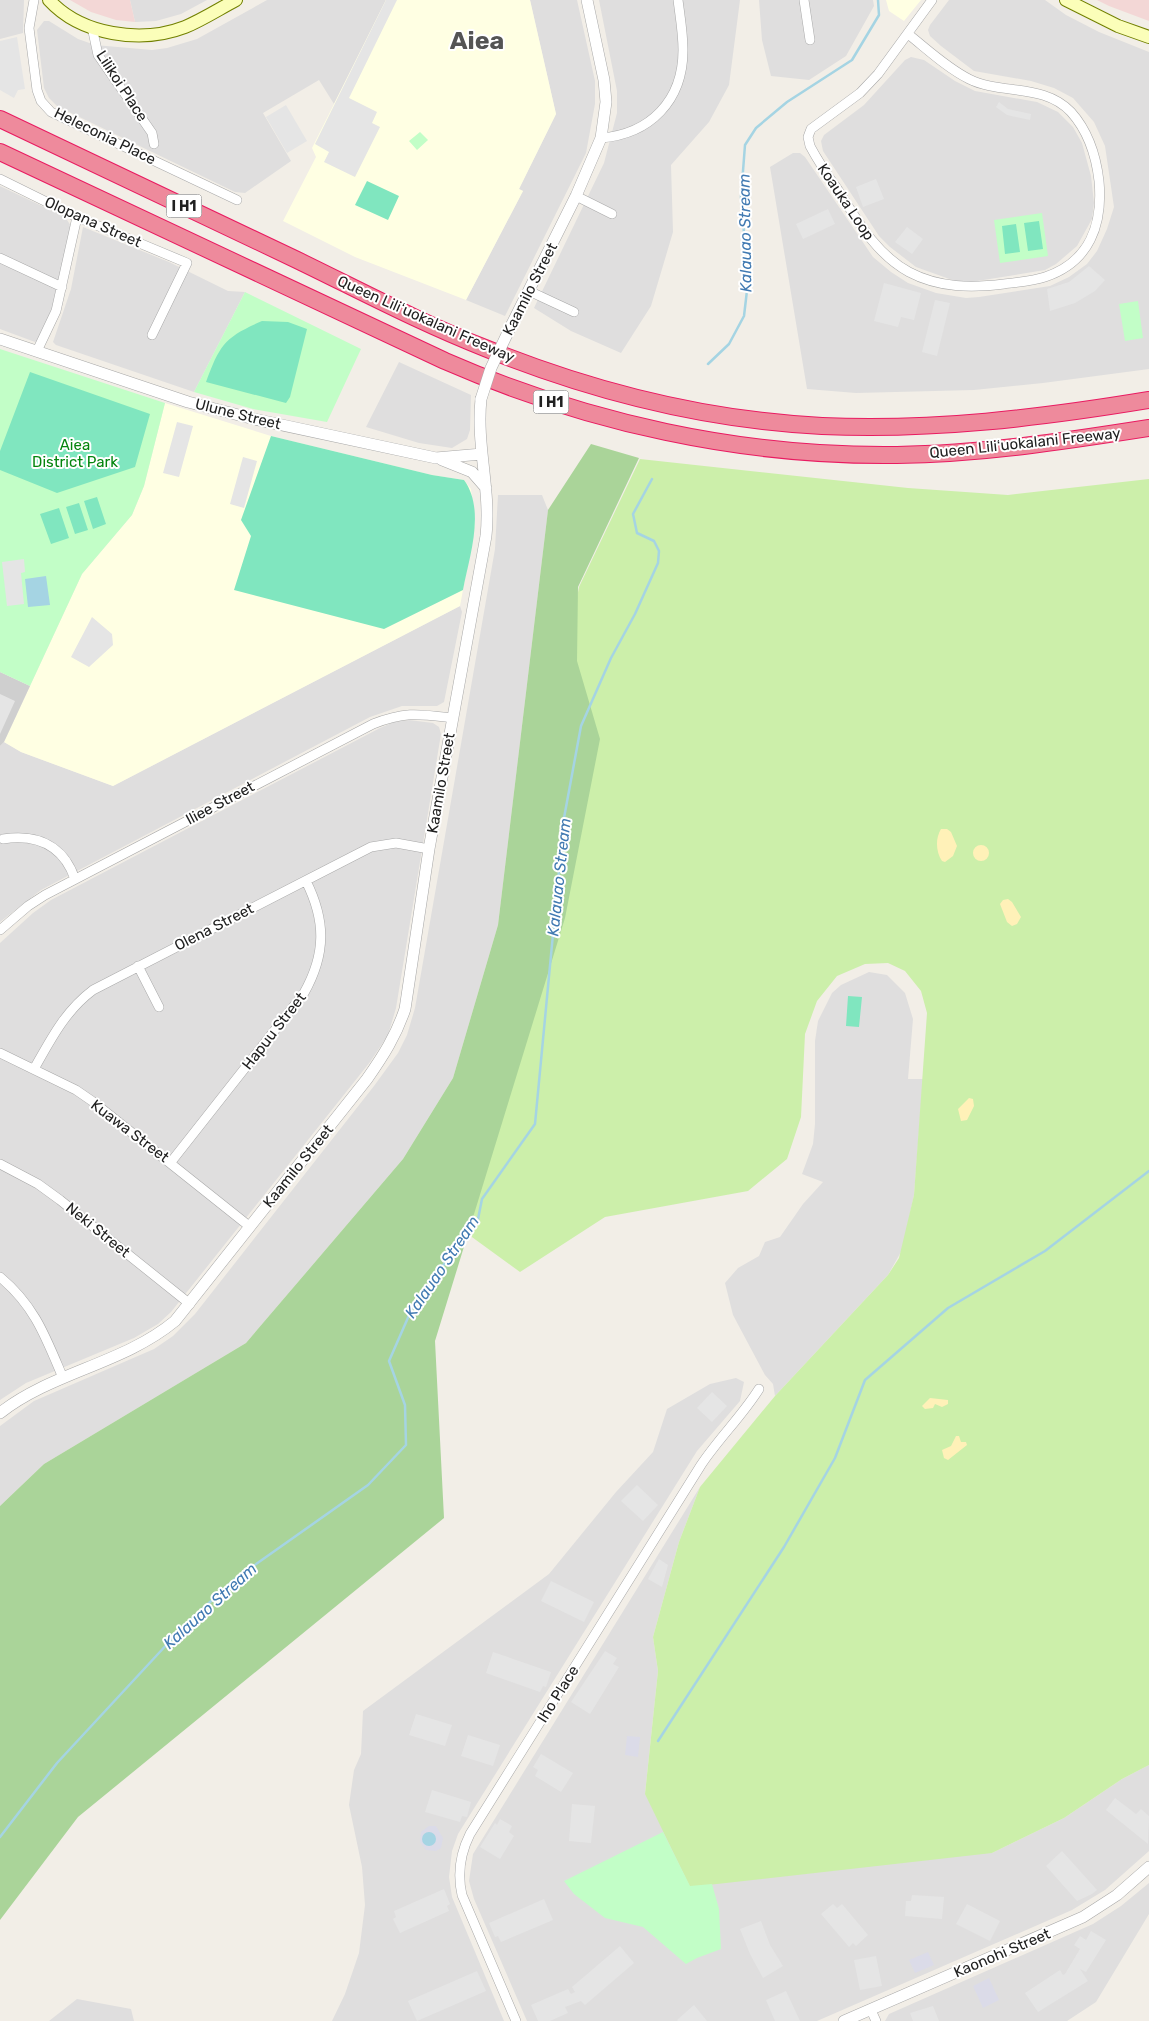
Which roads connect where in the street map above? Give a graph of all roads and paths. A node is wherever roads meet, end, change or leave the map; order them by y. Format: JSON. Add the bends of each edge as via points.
{"nodes":[{"id":1,"x":34,"y":0,"type":"edge"},
{"id":2,"x":49,"y":0,"type":"edge"},
{"id":3,"x":236,"y":0,"type":"edge"},
{"id":4,"x":588,"y":0,"type":"edge"},
{"id":5,"x":678,"y":0,"type":"edge"},
{"id":6,"x":804,"y":0,"type":"edge"},
{"id":7,"x":932,"y":0,"type":"edge"},
{"id":8,"x":1066,"y":0,"type":"edge"},
{"id":9,"x":92,"y":28,"type":"junction"},
{"id":10,"x":908,"y":34,"type":"junction"},
{"id":11,"x":1149,"y":37,"type":"edge"},
{"id":12,"x":810,"y":40,"type":"dead end"},
{"id":13,"x":0,"y":119,"type":"edge"},
{"id":14,"x":600,"y":138,"type":"junction"},
{"id":15,"x":154,"y":144,"type":"dead end"},
{"id":16,"x":0,"y":152,"type":"edge"},
{"id":17,"x":0,"y":179,"type":"edge"},
{"id":18,"x":576,"y":196,"type":"junction"},
{"id":19,"x":237,"y":200,"type":"dead end"},
{"id":20,"x":612,"y":214,"type":"dead end"},
{"id":21,"x":77,"y":217,"type":"junction"},
{"id":22,"x":0,"y":258,"type":"edge"},
{"id":23,"x":62,"y":287,"type":"junction"},
{"id":24,"x":529,"y":291,"type":"junction"},
{"id":25,"x":574,"y":312,"type":"dead end"},
{"id":26,"x":152,"y":335,"type":"dead end"},
{"id":27,"x":0,"y":339,"type":"edge"},
{"id":28,"x":37,"y":351,"type":"junction"},
{"id":29,"x":1149,"y":400,"type":"edge"},
{"id":30,"x":1149,"y":428,"type":"edge"},
{"id":31,"x":482,"y":454,"type":"junction"},
{"id":32,"x":436,"y":458,"type":"junction"},
{"id":33,"x":488,"y":492,"type":"junction"},
{"id":34,"x":453,"y":718,"type":"junction"},
{"id":35,"x":3,"y":839,"type":"dead end"},
{"id":36,"x":429,"y":849,"type":"junction"},
{"id":37,"x":75,"y":879,"type":"junction"},
{"id":38,"x":306,"y":880,"type":"junction"},
{"id":39,"x":0,"y":930,"type":"edge"},
{"id":40,"x":138,"y":966,"type":"junction"},
{"id":41,"x":159,"y":1007,"type":"dead end"},
{"id":42,"x":0,"y":1053,"type":"edge"},
{"id":43,"x":34,"y":1069,"type":"junction"},
{"id":44,"x":171,"y":1162,"type":"junction"},
{"id":45,"x":0,"y":1164,"type":"edge"},
{"id":46,"x":250,"y":1226,"type":"junction"},
{"id":47,"x":0,"y":1277,"type":"edge"},
{"id":48,"x":190,"y":1304,"type":"junction"},
{"id":49,"x":63,"y":1378,"type":"junction"},
{"id":50,"x":759,"y":1389,"type":"dead end"},
{"id":51,"x":0,"y":1413,"type":"edge"},
{"id":52,"x":1149,"y":1867,"type":"edge"},
{"id":53,"x":871,"y":2010,"type":"junction"},
{"id":54,"x":516,"y":2021,"type":"edge"},
{"id":55,"x":844,"y":2021,"type":"edge"},
{"id":56,"x":876,"y":2021,"type":"edge"}],
"edges":[{"from":1,"to":19,"type":"street","name":"Heleconia Place","via":[[29,28],[36,90],[51,112]]},
{"from":2,"to":9,"type":"main road","via":[[72,18]]},
{"from":3,"to":9,"type":"main road","via":[[184,27],[153,35],[124,36]]},
{"from":4,"to":14,"type":"street","name":"Kaamilo Street","via":[[604,80],[605,108]]},
{"from":5,"to":14,"type":"street","via":[[683,51],[678,83],[662,111],[644,127],[615,137]]},
{"from":6,"to":12,"type":"street"},
{"from":7,"to":10,"type":"street"},
{"from":8,"to":11,"type":"main road","via":[[1118,26]]},
{"from":9,"to":15,"type":"street","name":"Lilikoi Place","via":[[98,55],[152,133]]},
{"from":10,"to":10,"type":"street","name":"Koauka Loop","via":[[860,93],[817,123],[808,137],[813,152],[866,233],[909,272],[943,284],[978,287],[1045,277],[1065,268],[1080,255],[1097,225],[1101,202],[1092,147],[1082,126],[1069,110],[1048,97],[983,85],[968,79]]},
{"from":13,"to":29,"type":"highway","name":"Queen Liliʻuokalani Freeway","number":"I H1","via":[[452,334],[542,370],[632,396],[759,420],[820,426],[917,427],[1005,421]]},
{"from":14,"to":18,"type":"street","name":"Kaamilo Street"},
{"from":16,"to":30,"type":"highway","name":"Queen Liliʻuokalani Freeway","number":"I H1","via":[[461,368],[542,399],[622,423],[783,449],[896,455],[1020,447]]},
{"from":17,"to":21,"type":"street","name":"Olopana Street"},
{"from":18,"to":20,"type":"street"},
{"from":18,"to":24,"type":"street","name":"Kaamilo Street"},
{"from":21,"to":23,"type":"street"},
{"from":21,"to":26,"type":"street","name":"Olopana Street","via":[[187,263]]},
{"from":22,"to":23,"type":"street"},
{"from":23,"to":28,"type":"street","via":[[56,311]]},
{"from":24,"to":25,"type":"street"},
{"from":24,"to":31,"type":"street","name":"Kaamilo Street","bridge":true,"via":[[491,368],[482,399]]},
{"from":27,"to":28,"type":"street","name":"Ulune Street"},
{"from":28,"to":32,"type":"street","name":"Ulune Street","via":[[222,411]]},
{"from":31,"to":32,"type":"street","name":"Ulune Street"},
{"from":31,"to":33,"type":"street","name":"Kaamilo Street"},
{"from":32,"to":33,"type":"street","via":[[472,472]]},
{"from":33,"to":34,"type":"street","name":"Kaamilo Street","via":[[486,536]]},
{"from":34,"to":36,"type":"street","name":"Kaamilo Street"},
{"from":34,"to":37,"type":"street","name":"Iliee Street","via":[[414,713],[373,724]]},
{"from":35,"to":37,"type":"street","via":[[32,838],[47,844],[60,853]]},
{"from":36,"to":38,"type":"street","name":"Olena Street","via":[[396,843],[371,847]]},
{"from":36,"to":46,"type":"street","name":"Kaamilo Street","via":[[405,1009],[398,1030],[367,1079]]},
{"from":37,"to":39,"type":"street","name":"Iliee Street","via":[[28,906]]},
{"from":38,"to":40,"type":"street","name":"Olena Street"},
{"from":38,"to":44,"type":"street","name":"Hapuu Street","via":[[315,898],[321,929],[319,957],[313,976],[304,993]]},
{"from":40,"to":41,"type":"street"},
{"from":40,"to":43,"type":"street","name":"Olena Street","via":[[92,990],[75,1003],[59,1024]]},
{"from":42,"to":43,"type":"street","name":"Kuawa Street"},
{"from":43,"to":44,"type":"street","name":"Kuawa Street","via":[[92,1101]]},
{"from":44,"to":46,"type":"street","name":"Kuawa Street"},
{"from":45,"to":48,"type":"street","name":"Neki Street","via":[[60,1200]]},
{"from":46,"to":48,"type":"street","name":"Kaamilo Street"},
{"from":47,"to":49,"type":"street","via":[[26,1303],[38,1321]]},
{"from":48,"to":49,"type":"street","name":"Kaamilo Street","via":[[175,1321],[144,1344]]},
{"from":49,"to":51,"type":"street","name":"Kaamilo Street","via":[[35,1390]]},
{"from":50,"to":54,"type":"street","name":"Iho Place","via":[[701,1465],[470,1834],[462,1852],[459,1877],[462,1895]]},
{"from":52,"to":53,"type":"street","name":"Kaonohi Street","via":[[1117,1895],[1083,1917]]},
{"from":53,"to":55,"type":"street","name":"Kaonohi Street"},
{"from":53,"to":56,"type":"street"}]}
